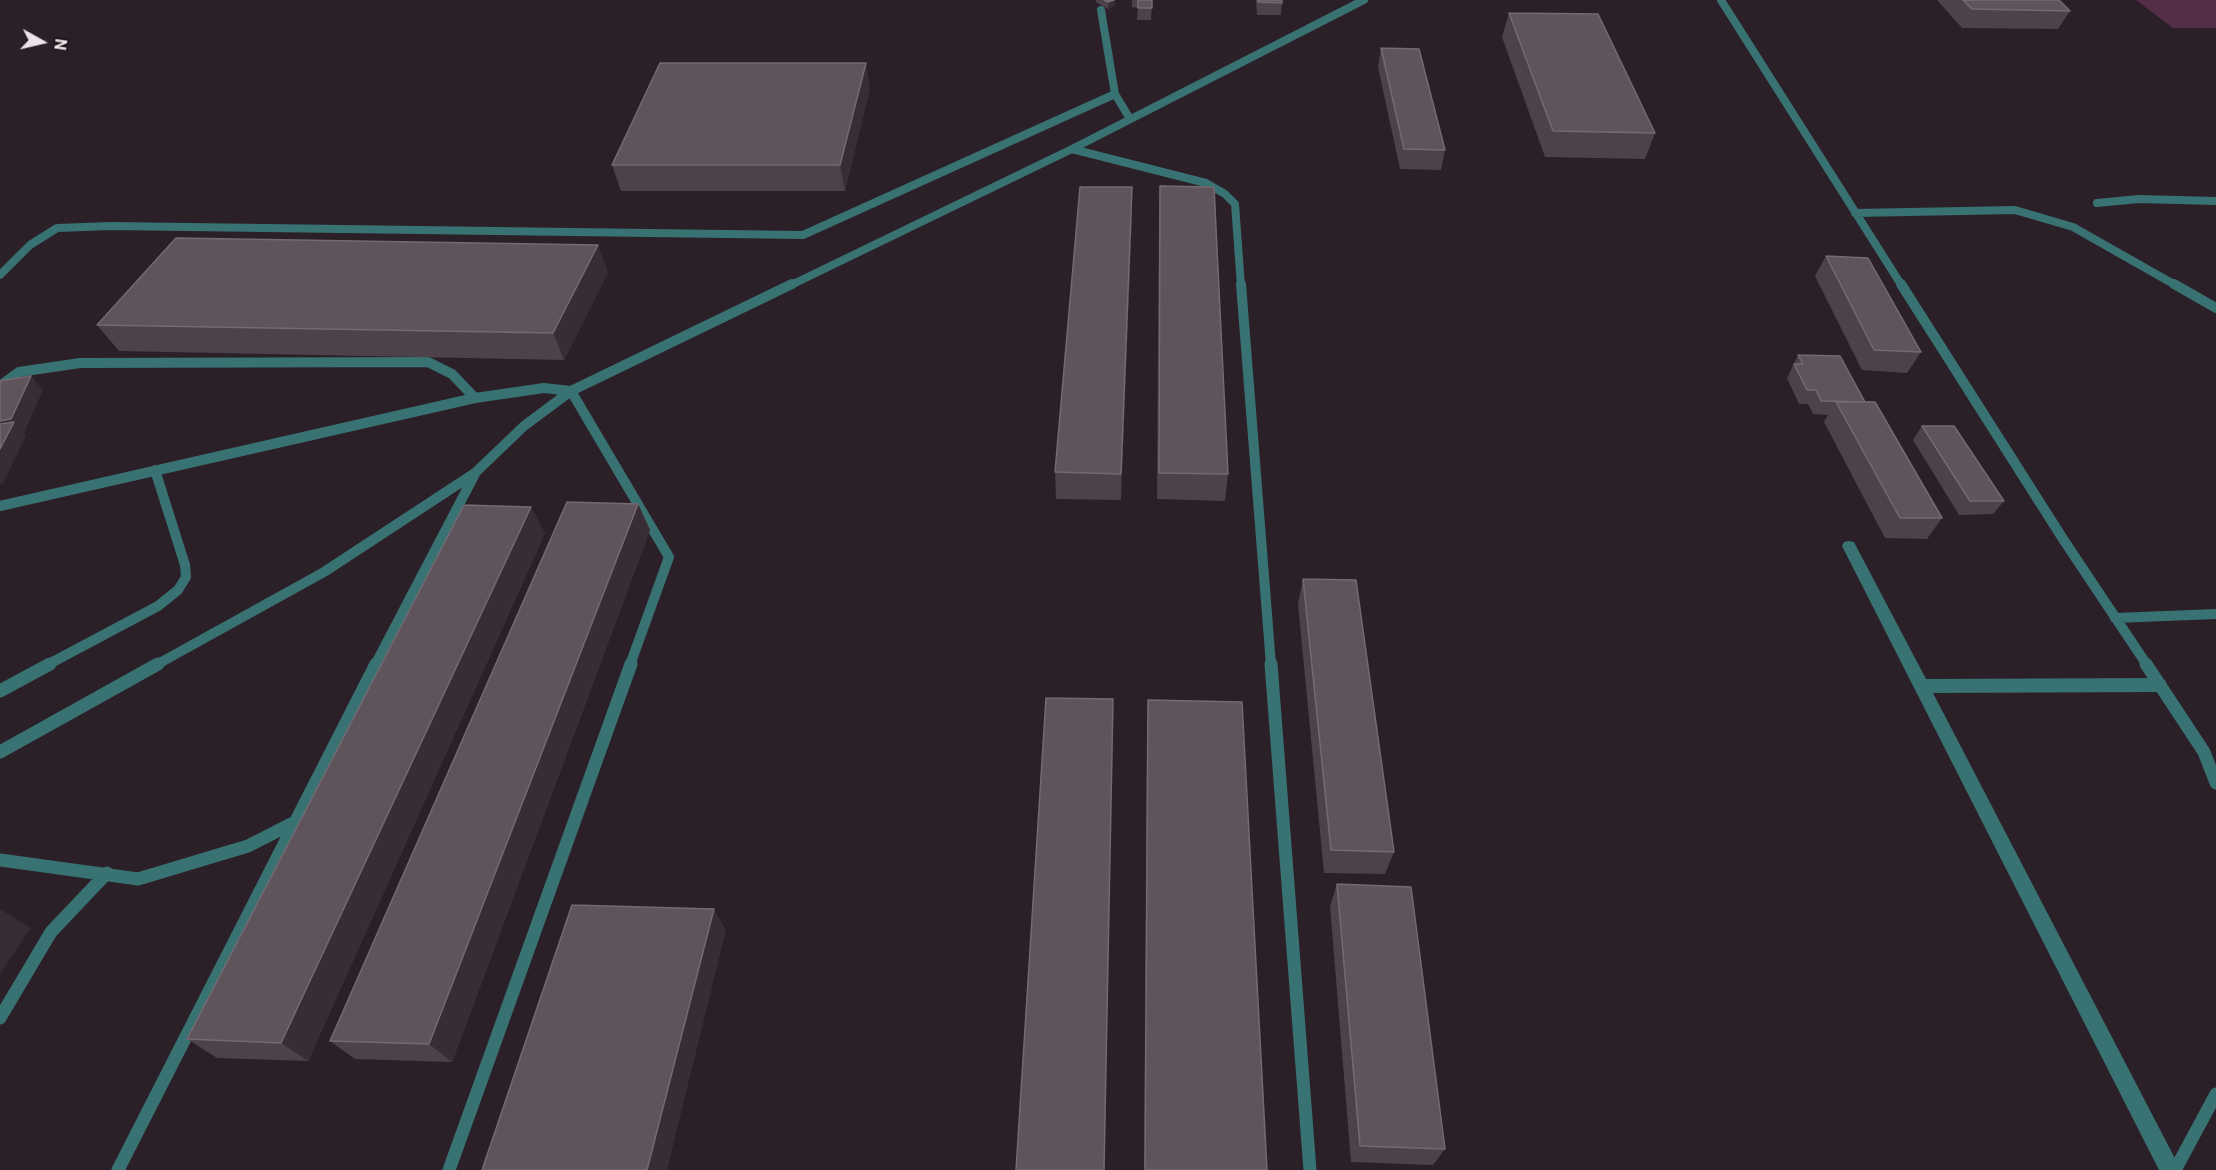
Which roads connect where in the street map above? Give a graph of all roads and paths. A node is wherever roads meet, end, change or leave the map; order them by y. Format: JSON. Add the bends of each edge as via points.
{"nodes":[{"id":1,"x":1364,"y":0,"type":"edge"},
{"id":2,"x":1721,"y":0,"type":"edge"},
{"id":3,"x":1101,"y":10,"type":"dead end"},
{"id":4,"x":1115,"y":94,"type":"junction"},
{"id":5,"x":1130,"y":119,"type":"junction"},
{"id":6,"x":1072,"y":149,"type":"junction"},
{"id":7,"x":2216,"y":201,"type":"edge"},
{"id":8,"x":2097,"y":203,"type":"dead end"},
{"id":9,"x":1855,"y":213,"type":"junction"},
{"id":10,"x":0,"y":260,"type":"edge"},
{"id":11,"x":15,"y":260,"type":"junction"},
{"id":12,"x":0,"y":274,"type":"edge"},
{"id":13,"x":2216,"y":308,"type":"edge"},
{"id":14,"x":0,"y":386,"type":"edge"},
{"id":15,"x":571,"y":392,"type":"junction"},
{"id":16,"x":475,"y":398,"type":"junction"},
{"id":17,"x":155,"y":470,"type":"junction"},
{"id":18,"x":476,"y":472,"type":"junction"},
{"id":19,"x":0,"y":506,"type":"edge"},
{"id":20,"x":1849,"y":546,"type":"dead end"},
{"id":21,"x":2216,"y":614,"type":"edge"},
{"id":22,"x":2115,"y":618,"type":"junction"},
{"id":23,"x":2159,"y":685,"type":"junction"},
{"id":24,"x":1921,"y":686,"type":"junction"},
{"id":25,"x":0,"y":691,"type":"edge"},
{"id":26,"x":0,"y":752,"type":"edge"},
{"id":27,"x":2216,"y":783,"type":"edge"},
{"id":28,"x":295,"y":822,"type":"junction"},
{"id":29,"x":0,"y":860,"type":"edge"},
{"id":30,"x":107,"y":873,"type":"junction"},
{"id":31,"x":0,"y":1018,"type":"edge"},
{"id":32,"x":2216,"y":1094,"type":"edge"},
{"id":33,"x":118,"y":1170,"type":"edge"},
{"id":34,"x":449,"y":1170,"type":"edge"},
{"id":35,"x":1310,"y":1170,"type":"edge"},
{"id":36,"x":2170,"y":1170,"type":"edge"},
{"id":37,"x":2175,"y":1170,"type":"edge"}],
"edges":[{"from":1,"to":5,"type":"lane"},
{"from":2,"to":9,"type":"lane"},
{"from":3,"to":4,"type":"lane"},
{"from":4,"to":5,"type":"lane"},
{"from":4,"to":11,"type":"lane","via":[[803,235],[79,227],[57,228]]},
{"from":5,"to":6,"type":"lane"},
{"from":6,"to":15,"type":"lane"},
{"from":6,"to":35,"type":"lane","via":[[1206,183],[1235,204]]},
{"from":7,"to":8,"type":"lane","via":[[2139,199]]},
{"from":9,"to":13,"type":"lane","via":[[2015,210],[2073,226]]},
{"from":9,"to":22,"type":"lane"},
{"from":10,"to":11,"type":"lane"},
{"from":11,"to":12,"type":"lane"},
{"from":14,"to":16,"type":"lane","via":[[19,372],[80,363],[428,362],[452,374]]},
{"from":15,"to":16,"type":"lane","via":[[544,388]]},
{"from":15,"to":18,"type":"lane","via":[[524,426]]},
{"from":15,"to":34,"type":"lane","via":[[669,557]]},
{"from":16,"to":17,"type":"lane"},
{"from":17,"to":19,"type":"lane"},
{"from":17,"to":25,"type":"lane","via":[[185,565],[186,577],[178,590],[158,606]]},
{"from":18,"to":26,"type":"lane","via":[[324,572]]},
{"from":18,"to":28,"type":"lane"},
{"from":20,"to":24,"type":"street"},
{"from":21,"to":22,"type":"lane"},
{"from":22,"to":23,"type":"lane"},
{"from":23,"to":24,"type":"street"},
{"from":23,"to":27,"type":"lane","via":[[2204,752]]},
{"from":24,"to":36,"type":"street"},
{"from":28,"to":30,"type":"lane","via":[[248,846],[138,879]]},
{"from":28,"to":33,"type":"lane"},
{"from":29,"to":30,"type":"lane"},
{"from":30,"to":31,"type":"lane","via":[[51,932]]},
{"from":32,"to":37,"type":"lane"}]}
